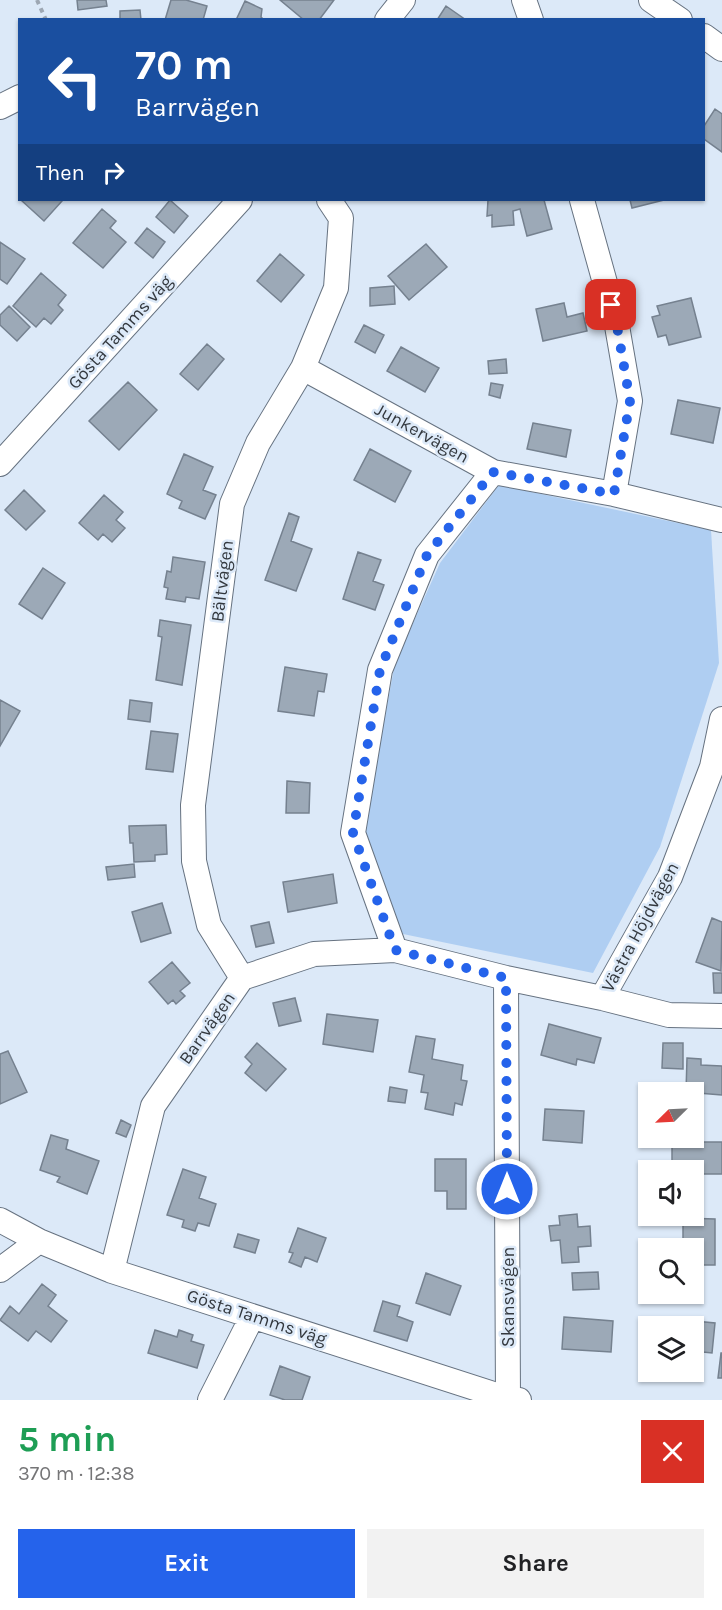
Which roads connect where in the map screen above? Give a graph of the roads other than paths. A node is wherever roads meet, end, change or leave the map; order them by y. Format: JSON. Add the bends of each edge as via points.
{"nodes":[{"id":1,"x":403,"y":0,"type":"edge"},
{"id":2,"x":524,"y":0,"type":"edge"},
{"id":3,"x":651,"y":0,"type":"edge"},
{"id":4,"x":389,"y":18,"type":"edge"},
{"id":5,"x":530,"y":18,"type":"edge"},
{"id":6,"x":677,"y":18,"type":"edge"},
{"id":7,"x":705,"y":37,"type":"edge"},
{"id":8,"x":722,"y":49,"type":"edge"},
{"id":9,"x":18,"y":98,"type":"edge"},
{"id":10,"x":0,"y":107,"type":"edge"},
{"id":11,"x":239,"y":201,"type":"edge"},
{"id":12,"x":330,"y":201,"type":"edge"},
{"id":13,"x":582,"y":201,"type":"edge"},
{"id":14,"x":303,"y":368,"type":"junction"},
{"id":15,"x":0,"y":464,"type":"edge"},
{"id":16,"x":493,"y":472,"type":"junction"},
{"id":17,"x":614,"y":494,"type":"junction"},
{"id":18,"x":722,"y":520,"type":"edge"},
{"id":19,"x":722,"y":719,"type":"edge"},
{"id":20,"x":395,"y":950,"type":"junction"},
{"id":21,"x":242,"y":978,"type":"junction"},
{"id":22,"x":506,"y":978,"type":"junction"},
{"id":23,"x":602,"y":998,"type":"junction"},
{"id":24,"x":722,"y":1016,"type":"edge"},
{"id":25,"x":0,"y":1220,"type":"edge"},
{"id":26,"x":39,"y":1241,"type":"junction"},
{"id":27,"x":0,"y":1270,"type":"edge"},
{"id":28,"x":112,"y":1271,"type":"junction"},
{"id":29,"x":252,"y":1317,"type":"junction"},
{"id":30,"x":210,"y":1400,"type":"edge"},
{"id":31,"x":512,"y":1400,"type":"edge"}],
"edges":[{"from":1,"to":4,"type":"street"},
{"from":2,"to":5,"type":"street"},
{"from":3,"to":6,"type":"street"},
{"from":7,"to":8,"type":"street"},
{"from":9,"to":10,"type":"street"},
{"from":11,"to":15,"type":"street","name":"Gösta Tamms väg"},
{"from":12,"to":14,"type":"street","name":"Bältvägen","via":[[341,218],[336,288]]},
{"from":13,"to":17,"type":"street","via":[[617,326],[630,401]]},
{"from":14,"to":16,"type":"street","name":"Junkervägen"},
{"from":14,"to":21,"type":"street","name":"Bältvägen","via":[[258,443],[232,504],[193,805],[194,861],[209,925]]},
{"from":16,"to":17,"type":"street","name":"Junkervägen"},
{"from":16,"to":20,"type":"street","via":[[427,555],[380,670],[353,833]]},
{"from":17,"to":18,"type":"street","name":"Junkervägen"},
{"from":19,"to":23,"type":"street","name":"Västra Höjdvägen","via":[[711,767],[670,878]]},
{"from":20,"to":21,"type":"street","name":"Barrvägen","via":[[314,954]]},
{"from":20,"to":22,"type":"street","name":"Barrvägen"},
{"from":21,"to":28,"type":"street","name":"Barrvägen","via":[[153,1106]]},
{"from":22,"to":23,"type":"street","name":"Barrvägen"},
{"from":22,"to":31,"type":"street","name":"Skansvägen"},
{"from":23,"to":24,"type":"street","name":"Barrvägen","via":[[669,1015]]},
{"from":25,"to":26,"type":"street","name":"Gösta Tamms väg"},
{"from":26,"to":27,"type":"street"},
{"from":26,"to":28,"type":"street","name":"Gösta Tamms väg"},
{"from":28,"to":29,"type":"street","name":"Gösta Tamms väg"},
{"from":29,"to":30,"type":"street"},
{"from":29,"to":31,"type":"street","name":"Gösta Tamms väg"}]}
